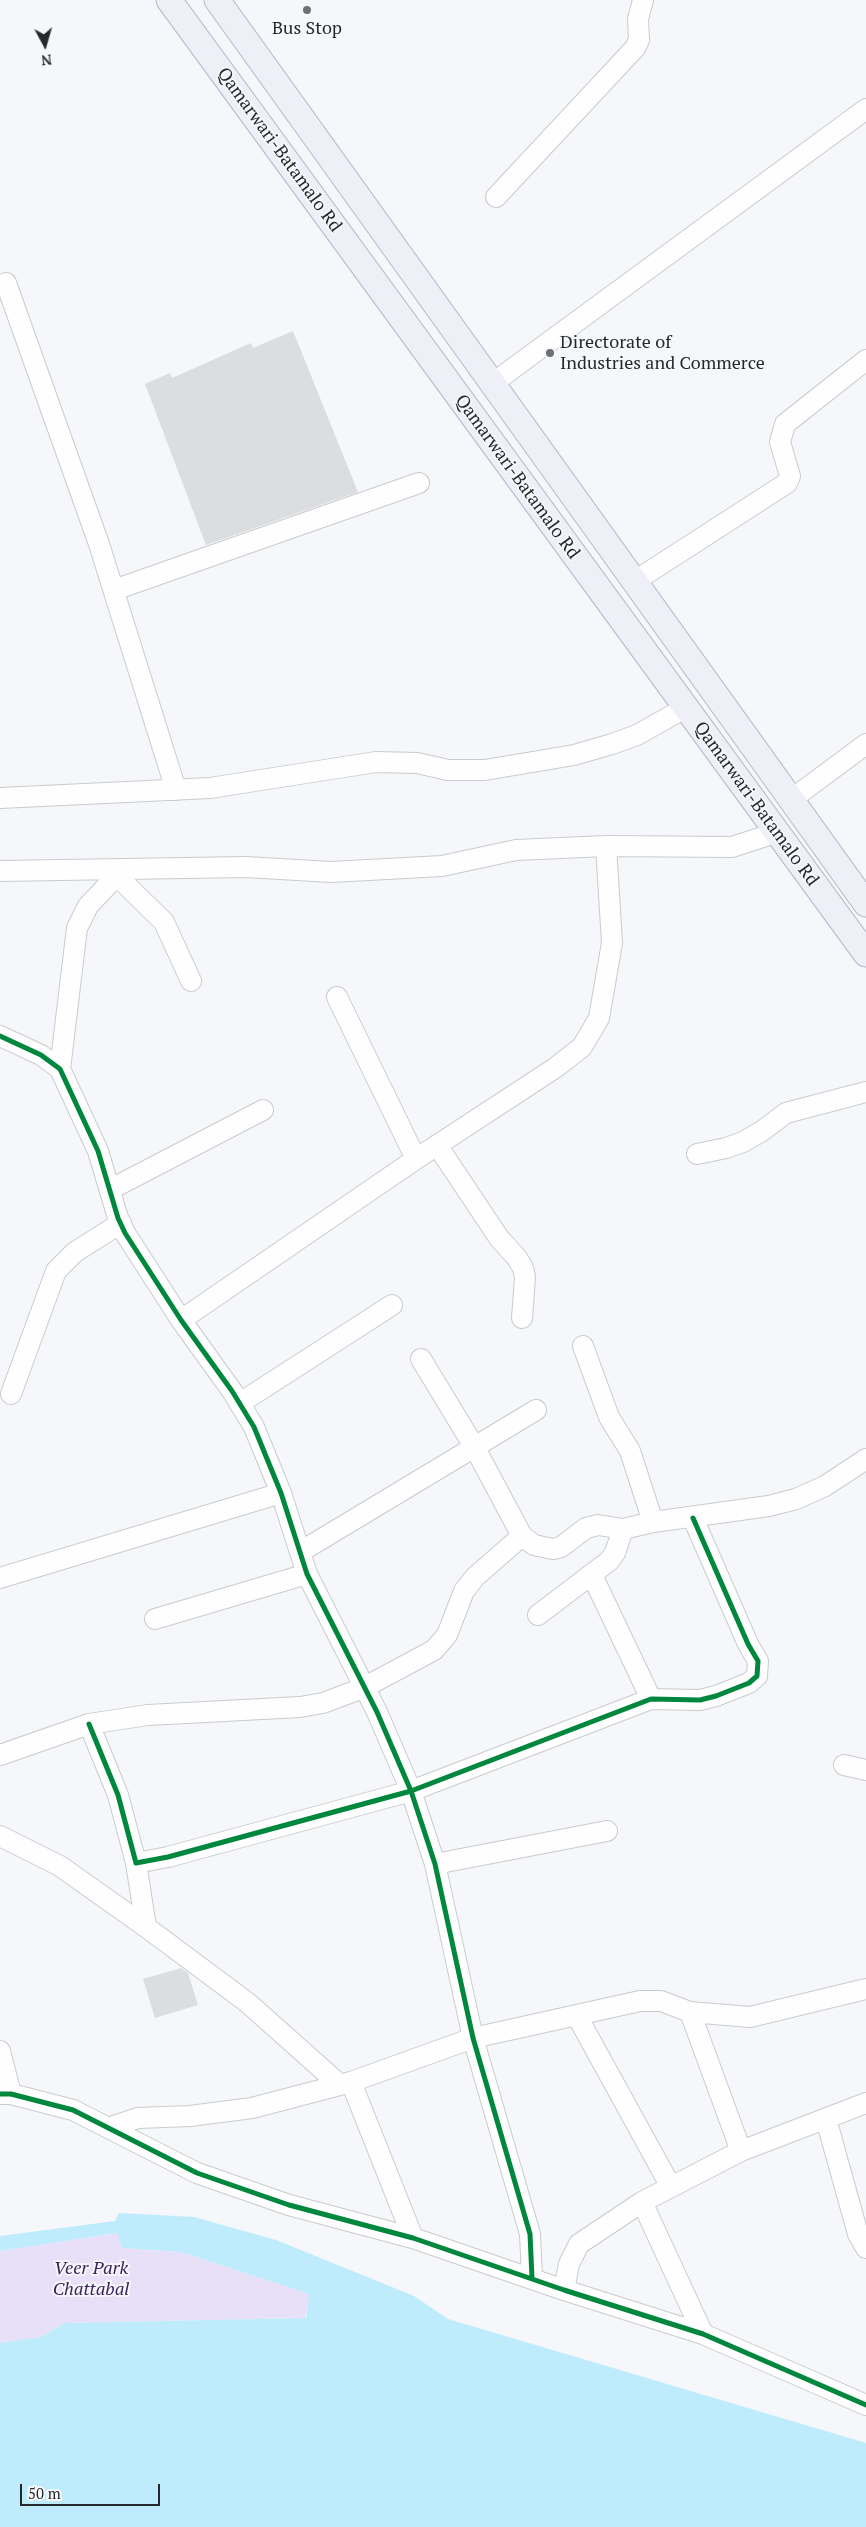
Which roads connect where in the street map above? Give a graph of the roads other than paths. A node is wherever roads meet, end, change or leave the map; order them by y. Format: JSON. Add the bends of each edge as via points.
{"nodes":[{"id":1,"x":169,"y":0,"type":"edge"},
{"id":2,"x":216,"y":0,"type":"edge"},
{"id":3,"x":643,"y":0,"type":"edge"},
{"id":4,"x":866,"y":109,"type":"edge"},
{"id":5,"x":496,"y":197,"type":"dead end"},
{"id":6,"x":6,"y":283,"type":"dead end"},
{"id":7,"x":866,"y":360,"type":"edge"},
{"id":8,"x":493,"y":383,"type":"junction"},
{"id":9,"x":454,"y":391,"type":"junction"},
{"id":10,"x":419,"y":483,"type":"dead end"},
{"id":11,"x":635,"y":581,"type":"junction"},
{"id":12,"x":114,"y":590,"type":"junction"},
{"id":13,"x":685,"y":708,"type":"junction"},
{"id":14,"x":866,"y":744,"type":"edge"},
{"id":15,"x":176,"y":790,"type":"junction"},
{"id":16,"x":0,"y":798,"type":"edge"},
{"id":17,"x":792,"y":798,"type":"junction"},
{"id":18,"x":776,"y":832,"type":"junction"},
{"id":19,"x":606,"y":846,"type":"junction"},
{"id":20,"x":0,"y":871,"type":"edge"},
{"id":21,"x":119,"y":874,"type":"junction"},
{"id":22,"x":866,"y":904,"type":"edge"},
{"id":23,"x":866,"y":954,"type":"edge"},
{"id":24,"x":191,"y":981,"type":"dead end"},
{"id":25,"x":337,"y":997,"type":"dead end"},
{"id":26,"x":0,"y":1036,"type":"edge"},
{"id":27,"x":60,"y":1069,"type":"junction"},
{"id":28,"x":866,"y":1092,"type":"edge"},
{"id":29,"x":263,"y":1110,"type":"dead end"},
{"id":30,"x":437,"y":1145,"type":"junction"},
{"id":31,"x":697,"y":1154,"type":"dead end"},
{"id":32,"x":416,"y":1159,"type":"junction"},
{"id":33,"x":111,"y":1189,"type":"junction"},
{"id":34,"x":121,"y":1223,"type":"junction"},
{"id":35,"x":392,"y":1305,"type":"dead end"},
{"id":36,"x":522,"y":1318,"type":"dead end"},
{"id":37,"x":181,"y":1320,"type":"junction"},
{"id":38,"x":583,"y":1346,"type":"dead end"},
{"id":39,"x":421,"y":1359,"type":"dead end"},
{"id":40,"x":11,"y":1394,"type":"dead end"},
{"id":41,"x":240,"y":1403,"type":"junction"},
{"id":42,"x":536,"y":1410,"type":"dead end"},
{"id":43,"x":476,"y":1448,"type":"junction"},
{"id":44,"x":866,"y":1459,"type":"edge"},
{"id":45,"x":281,"y":1494,"type":"junction"},
{"id":46,"x":693,"y":1518,"type":"junction"},
{"id":47,"x":653,"y":1522,"type":"junction"},
{"id":48,"x":623,"y":1529,"type":"junction"},
{"id":49,"x":522,"y":1536,"type":"junction"},
{"id":50,"x":300,"y":1552,"type":"junction"},
{"id":51,"x":307,"y":1574,"type":"junction"},
{"id":52,"x":592,"y":1575,"type":"junction"},
{"id":53,"x":0,"y":1578,"type":"edge"},
{"id":54,"x":538,"y":1615,"type":"dead end"},
{"id":55,"x":155,"y":1619,"type":"dead end"},
{"id":56,"x":363,"y":1688,"type":"junction"},
{"id":57,"x":652,"y":1699,"type":"junction"},
{"id":58,"x":89,"y":1724,"type":"junction"},
{"id":59,"x":0,"y":1755,"type":"edge"},
{"id":60,"x":844,"y":1764,"type":"dead end"},
{"id":61,"x":866,"y":1770,"type":"edge"},
{"id":62,"x":411,"y":1791,"type":"junction"},
{"id":63,"x":607,"y":1831,"type":"dead end"},
{"id":64,"x":0,"y":1836,"type":"edge"},
{"id":65,"x":136,"y":1863,"type":"junction"},
{"id":66,"x":435,"y":1864,"type":"junction"},
{"id":67,"x":146,"y":1927,"type":"junction"},
{"id":68,"x":866,"y":1989,"type":"edge"},
{"id":69,"x":690,"y":2012,"type":"junction"},
{"id":70,"x":577,"y":2016,"type":"junction"},
{"id":71,"x":473,"y":2038,"type":"junction"},
{"id":72,"x":0,"y":2051,"type":"edge"},
{"id":73,"x":346,"y":2084,"type":"junction"},
{"id":74,"x":5,"y":2094,"type":"edge"},
{"id":75,"x":866,"y":2103,"type":"edge"},
{"id":76,"x":826,"y":2118,"type":"junction"},
{"id":77,"x":108,"y":2128,"type":"junction"},
{"id":78,"x":741,"y":2151,"type":"junction"},
{"id":79,"x":671,"y":2187,"type":"junction"},
{"id":80,"x":642,"y":2202,"type":"junction"},
{"id":81,"x":413,"y":2238,"type":"junction"},
{"id":82,"x":866,"y":2248,"type":"edge"},
{"id":83,"x":532,"y":2278,"type":"junction"},
{"id":84,"x":564,"y":2290,"type":"junction"},
{"id":85,"x":703,"y":2334,"type":"junction"},
{"id":86,"x":866,"y":2405,"type":"edge"}],
"edges":[{"from":1,"to":9,"type":"main road","name":"Qamarwari-Batamalo Rd"},
{"from":2,"to":8,"type":"main road","name":"Qamarwari-Batamalo Rd"},
{"from":3,"to":5,"type":"street","via":[[638,19],[639,40],[635,48]]},
{"from":4,"to":8,"type":"street"},
{"from":6,"to":12,"type":"street"},
{"from":7,"to":11,"type":"street","via":[[785,424],[780,442],[790,476],[787,483]]},
{"from":8,"to":9,"type":"main road"},
{"from":8,"to":11,"type":"main road","name":"Qamarwari-Batamalo Rd"},
{"from":9,"to":13,"type":"main road","name":"Qamarwari-Batamalo Rd"},
{"from":10,"to":12,"type":"street"},
{"from":11,"to":17,"type":"main road","name":"Qamarwari-Batamalo Rd"},
{"from":12,"to":15,"type":"street"},
{"from":13,"to":15,"type":"street","via":[[637,735],[612,744],[574,755],[484,770],[448,770],[417,763],[376,762],[210,788]]},
{"from":13,"to":18,"type":"main road","name":"Qamarwari-Batamalo Rd"},
{"from":14,"to":17,"type":"street"},
{"from":15,"to":16,"type":"street"},
{"from":17,"to":22,"type":"main road","name":"Qamarwari-Batamalo Rd"},
{"from":18,"to":19,"type":"street","via":[[732,847]]},
{"from":18,"to":23,"type":"main road","name":"Qamarwari-Batamalo Rd"},
{"from":19,"to":21,"type":"street","via":[[516,850],[442,866],[331,872],[246,867]]},
{"from":19,"to":30,"type":"street","via":[[612,943],[599,1018],[582,1047]]},
{"from":20,"to":21,"type":"street"},
{"from":21,"to":24,"type":"street","via":[[164,922]]},
{"from":21,"to":27,"type":"street","via":[[88,906],[76,928]]},
{"from":25,"to":32,"type":"street"},
{"from":26,"to":27,"type":"street","via":[[41,1055]]},
{"from":27,"to":33,"type":"street","via":[[98,1151]]},
{"from":28,"to":31,"type":"street","via":[[786,1113],[743,1142]]},
{"from":29,"to":33,"type":"street"},
{"from":30,"to":32,"type":"street"},
{"from":30,"to":36,"type":"street","via":[[522,1268],[525,1277]]},
{"from":32,"to":37,"type":"street"},
{"from":33,"to":34,"type":"street"},
{"from":34,"to":37,"type":"street"},
{"from":34,"to":40,"type":"street","via":[[75,1252],[56,1270]]},
{"from":35,"to":41,"type":"street"},
{"from":37,"to":41,"type":"street"},
{"from":38,"to":47,"type":"street","via":[[608,1417],[630,1451]]},
{"from":39,"to":43,"type":"street"},
{"from":41,"to":45,"type":"street","via":[[254,1427]]},
{"from":42,"to":43,"type":"street"},
{"from":43,"to":49,"type":"street"},
{"from":43,"to":50,"type":"street"},
{"from":44,"to":46,"type":"street","via":[[825,1486],[796,1499]]},
{"from":45,"to":50,"type":"street"},
{"from":45,"to":53,"type":"street"},
{"from":46,"to":47,"type":"street"},
{"from":46,"to":57,"type":"street","via":[[759,1668],[757,1676],[749,1683],[716,1696],[700,1700]]},
{"from":47,"to":48,"type":"street"},
{"from":48,"to":49,"type":"street","via":[[592,1526],[553,1550],[534,1545]]},
{"from":48,"to":52,"type":"street","via":[[615,1553]]},
{"from":49,"to":56,"type":"street","via":[[469,1584],[448,1636],[434,1650]]},
{"from":50,"to":51,"type":"street"},
{"from":51,"to":55,"type":"street"},
{"from":51,"to":56,"type":"street"},
{"from":52,"to":54,"type":"street"},
{"from":52,"to":57,"type":"street"},
{"from":56,"to":58,"type":"street","via":[[323,1703],[300,1707],[148,1715]]},
{"from":56,"to":62,"type":"street","via":[[377,1712]]},
{"from":57,"to":62,"type":"street"},
{"from":58,"to":59,"type":"street"},
{"from":58,"to":65,"type":"street","via":[[118,1795]]},
{"from":60,"to":61,"type":"street"},
{"from":62,"to":65,"type":"street"},
{"from":62,"to":66,"type":"street"},
{"from":63,"to":66,"type":"street"},
{"from":64,"to":67,"type":"street","via":[[60,1866]]},
{"from":65,"to":67,"type":"street"},
{"from":66,"to":71,"type":"street"},
{"from":67,"to":73,"type":"street","via":[[248,2003]]},
{"from":68,"to":69,"type":"street","via":[[750,2016]]},
{"from":69,"to":70,"type":"street","via":[[653,2001]]},
{"from":69,"to":78,"type":"street"},
{"from":70,"to":71,"type":"street"},
{"from":70,"to":79,"type":"street"},
{"from":71,"to":73,"type":"street"},
{"from":71,"to":83,"type":"street","via":[[530,2234]]},
{"from":72,"to":74,"type":"street"},
{"from":73,"to":77,"type":"street","via":[[252,2108],[190,2116],[138,2118]]},
{"from":73,"to":81,"type":"street"},
{"from":74,"to":77,"type":"street","via":[[73,2110]]},
{"from":75,"to":76,"type":"street"},
{"from":76,"to":78,"type":"street"},
{"from":76,"to":82,"type":"street","via":[[858,2234]]},
{"from":77,"to":81,"type":"street","via":[[198,2173],[289,2205]]},
{"from":78,"to":79,"type":"street"},
{"from":79,"to":80,"type":"street"},
{"from":80,"to":84,"type":"street","via":[[579,2244],[569,2264]]},
{"from":80,"to":85,"type":"street"},
{"from":81,"to":83,"type":"street"},
{"from":83,"to":84,"type":"street"},
{"from":84,"to":85,"type":"street"},
{"from":85,"to":86,"type":"street"}]}
